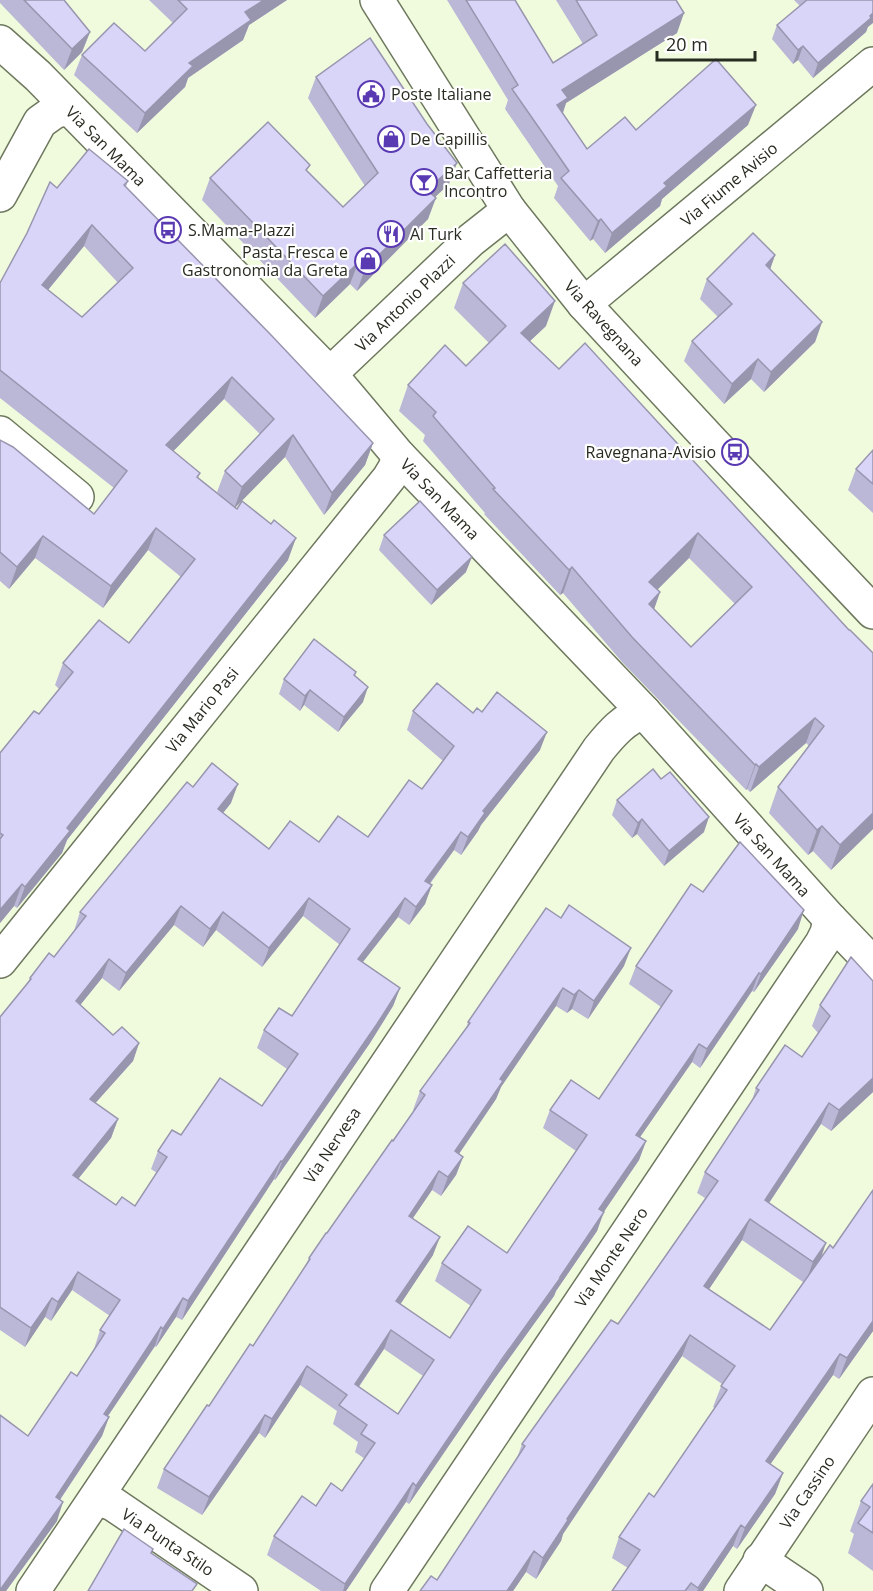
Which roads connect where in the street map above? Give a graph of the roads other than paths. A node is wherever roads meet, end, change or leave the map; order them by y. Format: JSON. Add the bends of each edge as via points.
{"nodes":[{"id":1,"x":377,"y":0,"type":"edge"},
{"id":2,"x":0,"y":42,"type":"edge"},
{"id":3,"x":873,"y":64,"type":"edge"},
{"id":4,"x":68,"y":108,"type":"junction"},
{"id":5,"x":0,"y":195,"type":"edge"},
{"id":6,"x":509,"y":210,"type":"junction"},
{"id":7,"x":584,"y":304,"type":"junction"},
{"id":8,"x":330,"y":374,"type":"junction"},
{"id":9,"x":0,"y":433,"type":"edge"},
{"id":10,"x":399,"y":456,"type":"junction"},
{"id":11,"x":77,"y":497,"type":"edge"},
{"id":12,"x":873,"y":612,"type":"edge"},
{"id":13,"x":644,"y":712,"type":"junction"},
{"id":14,"x":830,"y":919,"type":"junction"},
{"id":15,"x":0,"y":961,"type":"edge"},
{"id":16,"x":873,"y":964,"type":"edge"},
{"id":17,"x":873,"y":1394,"type":"edge"},
{"id":18,"x":93,"y":1503,"type":"junction"},
{"id":19,"x":760,"y":1560,"type":"junction"},
{"id":20,"x":33,"y":1591,"type":"edge"},
{"id":21,"x":241,"y":1591,"type":"edge"},
{"id":22,"x":387,"y":1591,"type":"edge"},
{"id":23,"x":741,"y":1591,"type":"edge"},
{"id":24,"x":806,"y":1591,"type":"edge"}],
"edges":[{"from":1,"to":6,"type":"street","name":"Via Ravegnana"},
{"from":2,"to":4,"type":"street","name":"Via San Mama"},
{"from":3,"to":7,"type":"street","name":"Via Fiume Avisio"},
{"from":4,"to":5,"type":"street","via":[[40,122]]},
{"from":4,"to":8,"type":"street","name":"Via San Mama"},
{"from":6,"to":7,"type":"street","name":"Via Ravegnana"},
{"from":6,"to":8,"type":"street","name":"Via Antonio Plazzi","via":[[471,240]]},
{"from":7,"to":12,"type":"street","name":"Via Ravegnana"},
{"from":8,"to":10,"type":"street","name":"Via San Mama"},
{"from":9,"to":11,"type":"street"},
{"from":10,"to":13,"type":"street","name":"Via San Mama"},
{"from":10,"to":15,"type":"street","name":"Via Mario Pasi","via":[[389,478]]},
{"from":13,"to":14,"type":"street","name":"Via San Mama"},
{"from":13,"to":18,"type":"street","name":"Via Nervesa","via":[[624,722],[599,749]]},
{"from":14,"to":16,"type":"street","name":"Via San Mama"},
{"from":14,"to":22,"type":"street","name":"Via Monte Nero","via":[[822,943]]},
{"from":17,"to":19,"type":"street","name":"Via Cassino"},
{"from":18,"to":20,"type":"street","name":"Via Nervesa"},
{"from":18,"to":21,"type":"street","name":"Via Punta Stilo","via":[[102,1500],[113,1504]]},
{"from":19,"to":23,"type":"street","name":"Via Cassino"},
{"from":19,"to":24,"type":"street"}]}
